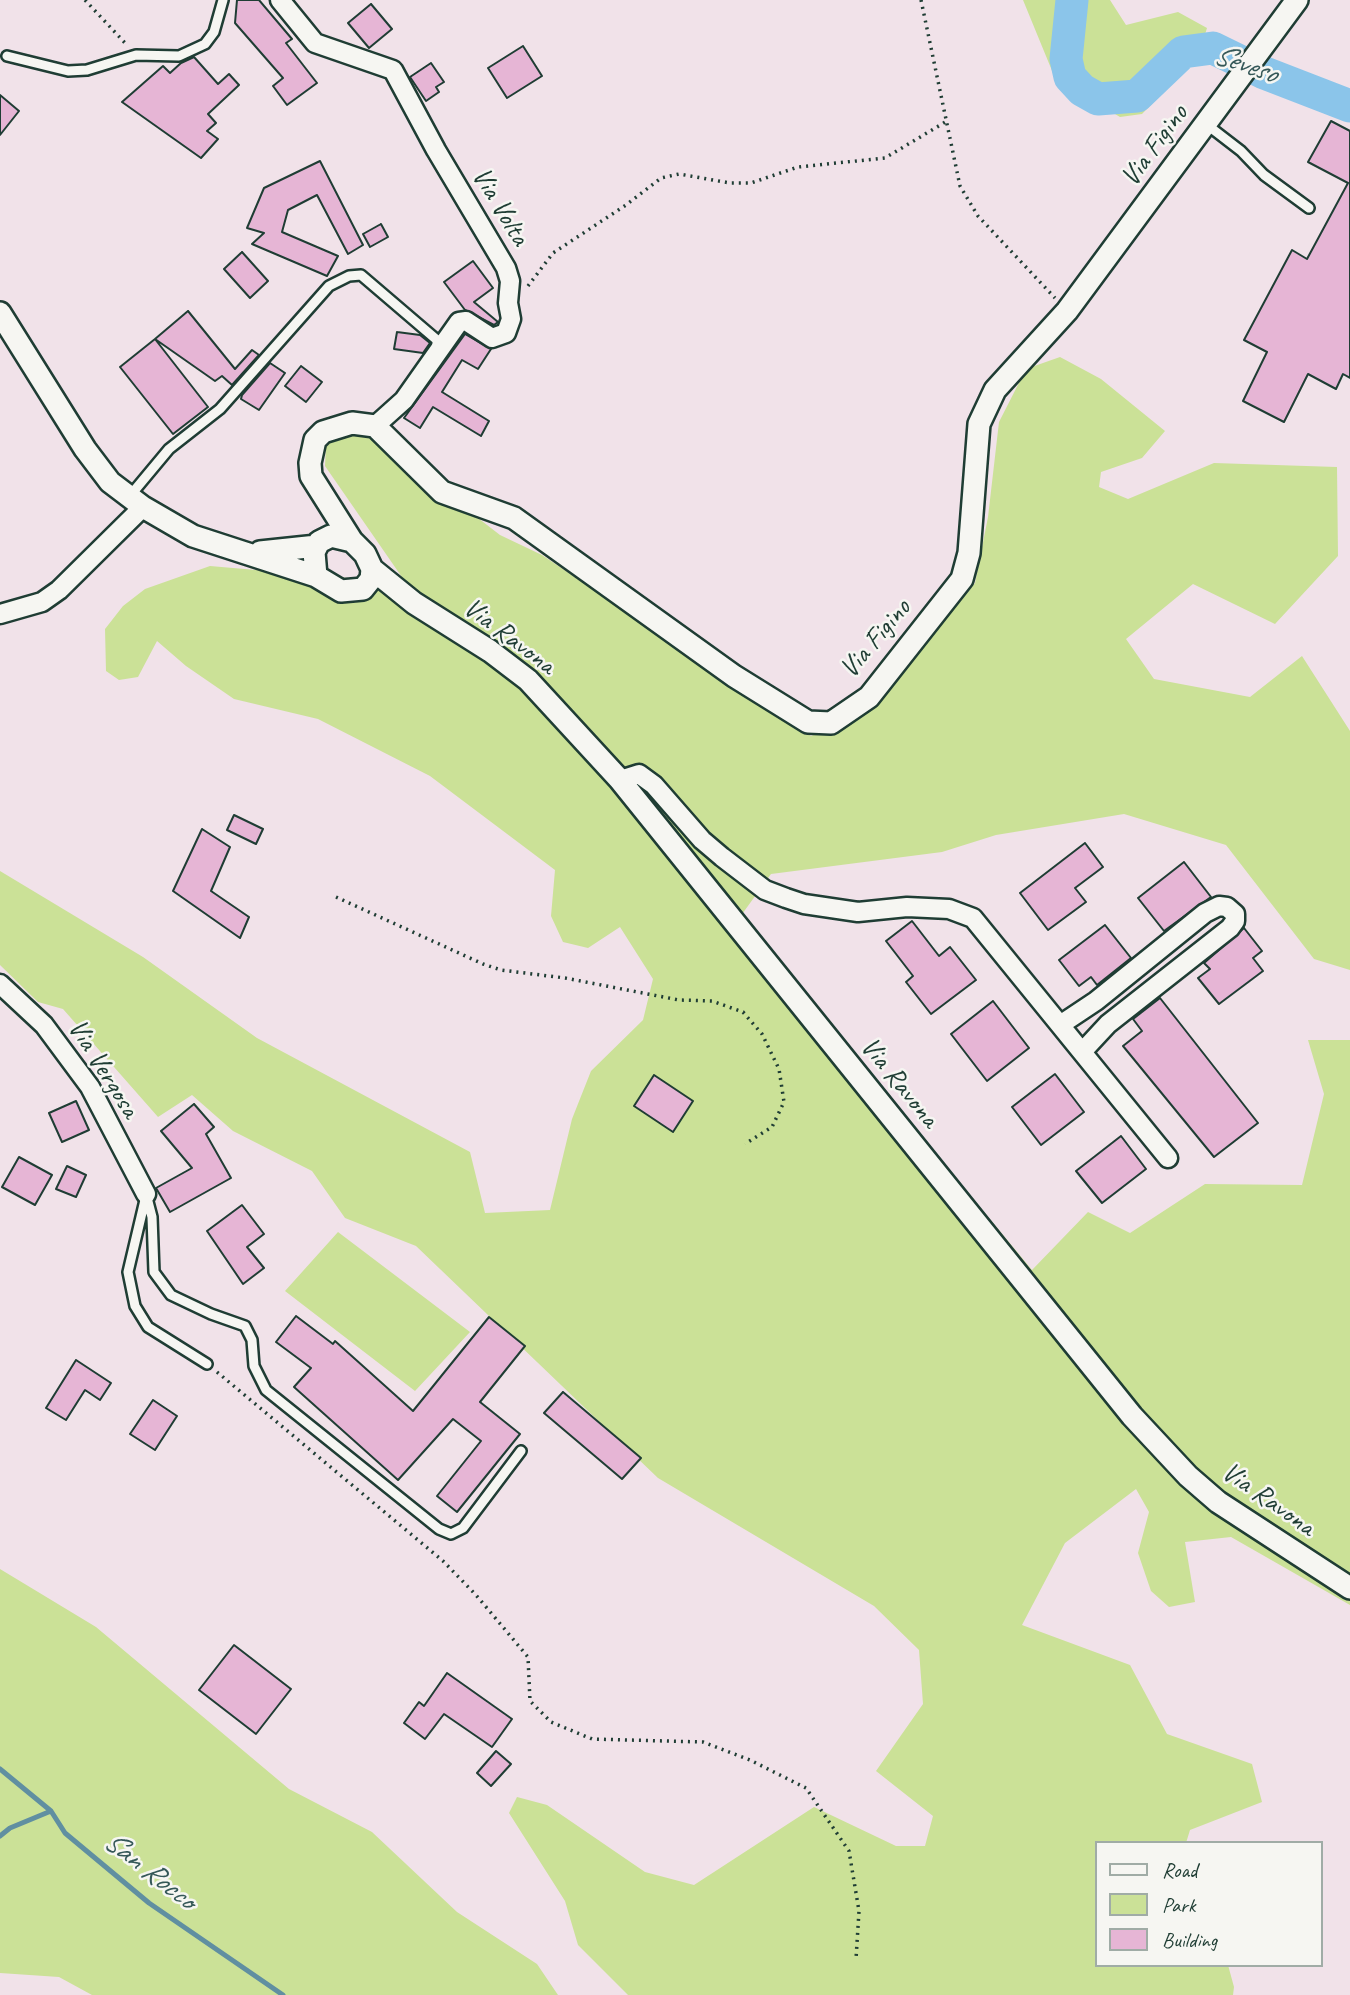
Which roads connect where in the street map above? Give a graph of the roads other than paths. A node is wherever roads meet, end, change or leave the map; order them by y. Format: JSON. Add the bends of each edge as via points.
{"nodes":[{"id":1,"x":223,"y":0,"type":"edge"},
{"id":2,"x":279,"y":0,"type":"edge"},
{"id":3,"x":1297,"y":0,"type":"edge"},
{"id":4,"x":7,"y":56,"type":"dead end"},
{"id":5,"x":1206,"y":124,"type":"junction"},
{"id":6,"x":1309,"y":208,"type":"dead end"},
{"id":7,"x":0,"y":313,"type":"edge"},
{"id":8,"x":436,"y":356,"type":"junction"},
{"id":9,"x":375,"y":426,"type":"junction"},
{"id":10,"x":136,"y":502,"type":"junction"},
{"id":11,"x":332,"y":511,"type":"junction"},
{"id":12,"x":352,"y":541,"type":"junction"},
{"id":13,"x":320,"y":543,"type":"junction"},
{"id":14,"x":252,"y":553,"type":"junction"},
{"id":15,"x":372,"y":569,"type":"junction"},
{"id":16,"x":316,"y":576,"type":"junction"},
{"id":17,"x":363,"y":589,"type":"junction"},
{"id":18,"x":414,"y":603,"type":"junction"},
{"id":19,"x":0,"y":614,"type":"edge"},
{"id":20,"x":620,"y":780,"type":"junction"},
{"id":21,"x":1162,"y":948,"type":"junction"},
{"id":22,"x":1178,"y":969,"type":"junction"},
{"id":23,"x":0,"y":984,"type":"edge"},
{"id":24,"x":1060,"y":1025,"type":"junction"},
{"id":25,"x":1082,"y":1052,"type":"junction"},
{"id":26,"x":1168,"y":1158,"type":"dead end"},
{"id":27,"x":146,"y":1194,"type":"junction"},
{"id":28,"x":207,"y":1364,"type":"road end"},
{"id":29,"x":521,"y":1451,"type":"dead end"},
{"id":30,"x":1350,"y":1588,"type":"edge"}],
"edges":[{"from":1,"to":4,"type":"lane","via":[[214,32],[205,44],[178,56],[136,55],[68,71]]},
{"from":2,"to":8,"type":"street","name":"Via Volta","via":[[315,43],[393,70],[506,268],[511,319],[506,333],[492,338],[466,321],[459,322]]},
{"from":3,"to":5,"type":"street","name":"Via Figino"},
{"from":5,"to":6,"type":"lane"},
{"from":5,"to":9,"type":"street","name":"Via Figino","via":[[1067,311],[995,390],[979,424],[969,553],[962,579],[869,696],[831,723],[808,722],[734,676],[514,518],[442,492]]},
{"from":7,"to":10,"type":"street","via":[[85,449],[110,482]]},
{"from":8,"to":9,"type":"street","name":"Via Volta","via":[[404,400]]},
{"from":8,"to":10,"type":"lane","via":[[437,340],[361,275],[349,276],[329,286],[220,409],[169,449]]},
{"from":9,"to":11,"type":"street","via":[[352,422],[335,426],[315,440],[312,476]]},
{"from":10,"to":14,"type":"street","via":[[193,536]]},
{"from":10,"to":19,"type":"street","via":[[59,590],[42,602]]},
{"from":11,"to":12,"type":"street"},
{"from":11,"to":13,"type":"street"},
{"from":12,"to":13,"type":"street","via":[[331,536]]},
{"from":12,"to":15,"type":"street"},
{"from":13,"to":14,"type":"street"},
{"from":13,"to":16,"type":"street","via":[[314,552]]},
{"from":14,"to":16,"type":"street"},
{"from":15,"to":17,"type":"street"},
{"from":15,"to":18,"type":"street","name":"Via Ravona"},
{"from":16,"to":17,"type":"street","via":[[341,590]]},
{"from":17,"to":18,"type":"street","name":"Via Ravona"},
{"from":18,"to":20,"type":"street","name":"Via Ravona","via":[[528,680]]},
{"from":20,"to":24,"type":"street","via":[[639,774],[654,785],[702,840],[775,894],[804,904],[858,912],[949,909],[973,918]]},
{"from":20,"to":30,"type":"street","name":"Via Ravona","via":[[1132,1416],[1218,1502]]},
{"from":21,"to":22,"type":"street"},
{"from":21,"to":22,"type":"street","via":[[1219,906],[1235,914],[1230,928]]},
{"from":21,"to":24,"type":"street"},
{"from":22,"to":25,"type":"street","via":[[1108,1024]]},
{"from":23,"to":27,"type":"street","name":"Via Vergosa","via":[[44,1025],[90,1087]]},
{"from":24,"to":25,"type":"street"},
{"from":25,"to":26,"type":"street"},
{"from":27,"to":28,"type":"lane","via":[[128,1272],[135,1306],[148,1327]]},
{"from":27,"to":29,"type":"lane","via":[[152,1217],[154,1272],[171,1295],[245,1326],[253,1340],[254,1366],[266,1390],[439,1529],[451,1534],[463,1528]]}]}
